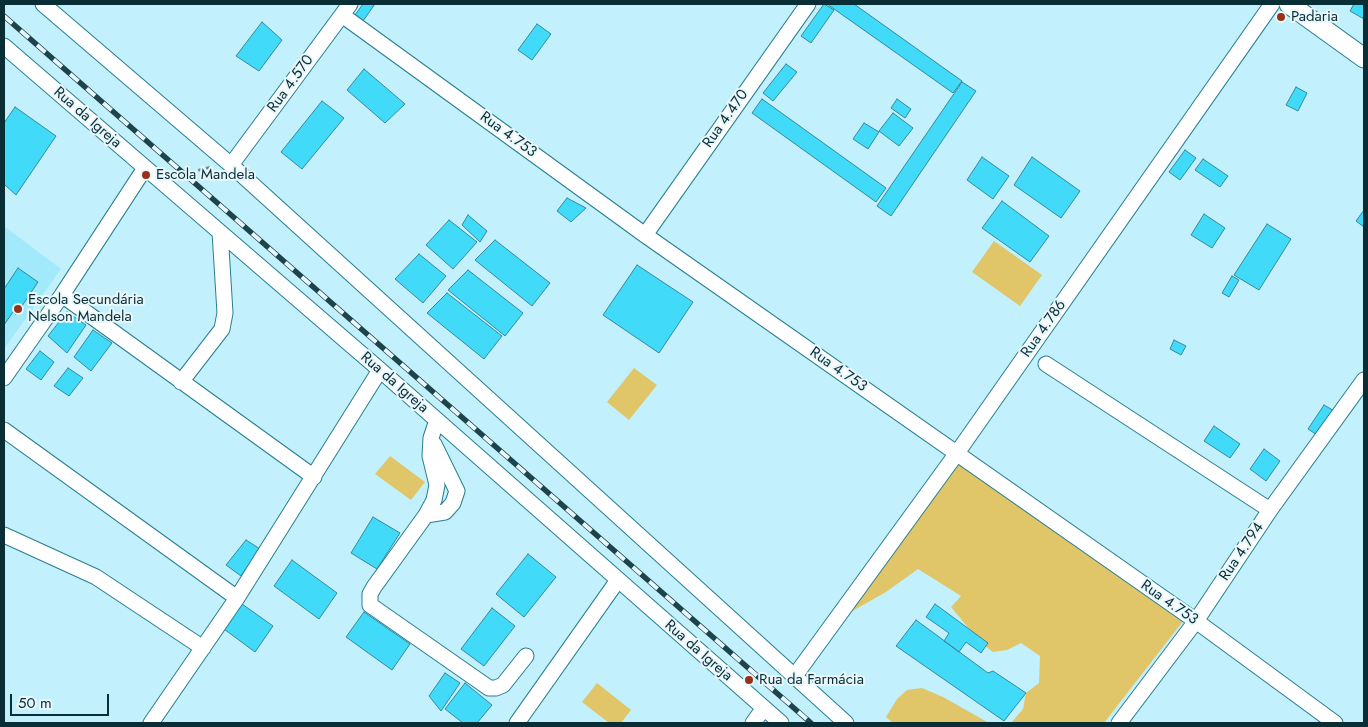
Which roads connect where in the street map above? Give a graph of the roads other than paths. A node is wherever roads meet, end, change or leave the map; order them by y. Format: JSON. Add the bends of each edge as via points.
{"nodes":[{"id":1,"x":43,"y":4,"type":"edge"},
{"id":2,"x":808,"y":4,"type":"edge"},
{"id":3,"x":1272,"y":4,"type":"edge"},
{"id":4,"x":1289,"y":4,"type":"edge"},
{"id":5,"x":346,"y":9,"type":"edge"},
{"id":6,"x":4,"y":46,"type":"edge"},
{"id":7,"x":1364,"y":58,"type":"edge"},
{"id":8,"x":231,"y":165,"type":"junction"},
{"id":9,"x":145,"y":168,"type":"junction"},
{"id":10,"x":220,"y":232,"type":"junction"},
{"id":11,"x":645,"y":235,"type":"junction"},
{"id":12,"x":62,"y":295,"type":"junction"},
{"id":13,"x":1046,"y":364,"type":"dead end"},
{"id":14,"x":380,"y":370,"type":"junction"},
{"id":15,"x":4,"y":378,"type":"edge"},
{"id":16,"x":1364,"y":380,"type":"edge"},
{"id":17,"x":181,"y":382,"type":"junction"},
{"id":18,"x":437,"y":420,"type":"junction"},
{"id":19,"x":4,"y":430,"type":"edge"},
{"id":20,"x":431,"y":438,"type":"junction"},
{"id":21,"x":956,"y":453,"type":"junction"},
{"id":22,"x":314,"y":477,"type":"junction"},
{"id":23,"x":1270,"y":510,"type":"junction"},
{"id":24,"x":426,"y":515,"type":"junction"},
{"id":25,"x":4,"y":535,"type":"edge"},
{"id":26,"x":618,"y":580,"type":"junction"},
{"id":27,"x":237,"y":598,"type":"junction"},
{"id":28,"x":1196,"y":621,"type":"junction"},
{"id":29,"x":203,"y":648,"type":"junction"},
{"id":30,"x":526,"y":656,"type":"dead end"},
{"id":31,"x":794,"y":677,"type":"junction"},
{"id":32,"x":764,"y":708,"type":"junction"},
{"id":33,"x":152,"y":723,"type":"edge"},
{"id":34,"x":516,"y":723,"type":"edge"},
{"id":35,"x":753,"y":723,"type":"edge"},
{"id":36,"x":781,"y":723,"type":"edge"},
{"id":37,"x":846,"y":723,"type":"edge"},
{"id":38,"x":1119,"y":723,"type":"edge"},
{"id":39,"x":1335,"y":723,"type":"edge"}],
"edges":[{"from":1,"to":8,"type":"street"},
{"from":2,"to":11,"type":"street","name":"Rua 4.470"},
{"from":3,"to":21,"type":"street","name":"Rua 4.786"},
{"from":4,"to":7,"type":"main road"},
{"from":5,"to":8,"type":"street","name":"Rua 4.570"},
{"from":5,"to":11,"type":"street","name":"Rua 4.753"},
{"from":6,"to":9,"type":"street","name":"Rua da Igreja"},
{"from":8,"to":31,"type":"street"},
{"from":9,"to":10,"type":"street","name":"Rua da Igreja"},
{"from":9,"to":12,"type":"street"},
{"from":10,"to":14,"type":"street","name":"Rua da Igreja"},
{"from":10,"to":17,"type":"street","via":[[225,313],[222,329]]},
{"from":11,"to":21,"type":"street","name":"Rua 4.753"},
{"from":12,"to":15,"type":"street"},
{"from":12,"to":17,"type":"street"},
{"from":13,"to":23,"type":"street"},
{"from":14,"to":18,"type":"street","name":"Rua da Igreja"},
{"from":14,"to":22,"type":"street"},
{"from":16,"to":23,"type":"street","name":"Rua 4.794"},
{"from":17,"to":22,"type":"street"},
{"from":18,"to":20,"type":"street"},
{"from":18,"to":26,"type":"street","name":"Rua da Igreja"},
{"from":19,"to":27,"type":"street"},
{"from":20,"to":24,"type":"street","via":[[430,456],[437,485]]},
{"from":20,"to":24,"type":"street","via":[[457,491],[445,512]]},
{"from":21,"to":28,"type":"street","name":"Rua 4.753"},
{"from":21,"to":31,"type":"street","name":"Rua 4.786"},
{"from":22,"to":27,"type":"street"},
{"from":23,"to":28,"type":"street","name":"Rua 4.794"},
{"from":24,"to":30,"type":"street","via":[[374,587],[370,605],[488,688],[503,685]]},
{"from":25,"to":29,"type":"street","via":[[96,577]]},
{"from":26,"to":32,"type":"street","name":"Rua da Igreja"},
{"from":26,"to":34,"type":"street"},
{"from":27,"to":29,"type":"street"},
{"from":28,"to":38,"type":"street","name":"Rua 4.794"},
{"from":28,"to":39,"type":"street","name":"Rua 4.753"},
{"from":29,"to":33,"type":"street"},
{"from":31,"to":37,"type":"street"},
{"from":32,"to":35,"type":"street"},
{"from":32,"to":36,"type":"street","name":"Rua da Igreja"}]}
